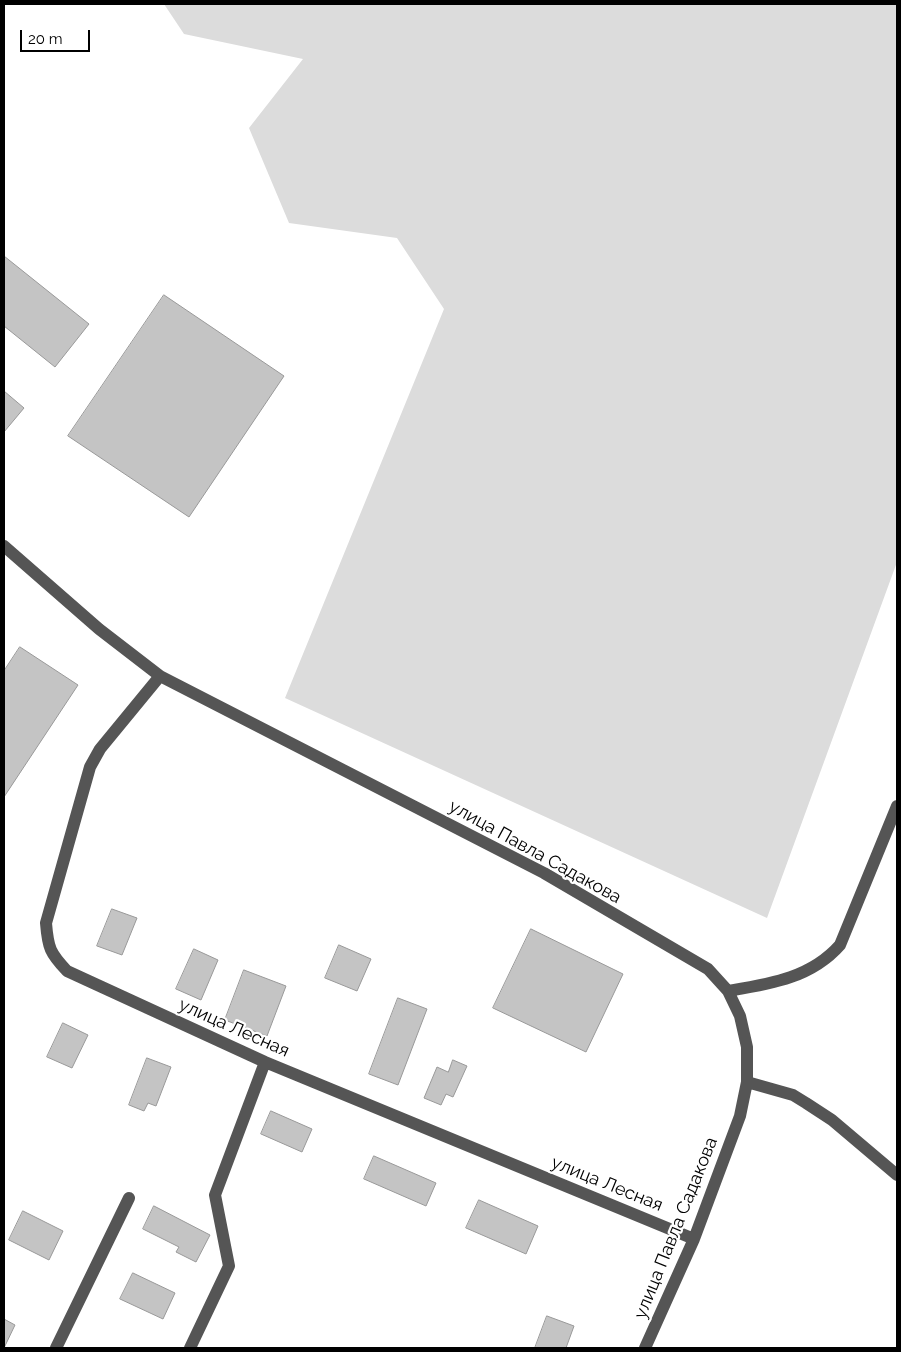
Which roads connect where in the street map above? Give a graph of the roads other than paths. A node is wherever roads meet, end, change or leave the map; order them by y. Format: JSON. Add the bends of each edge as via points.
{"nodes":[{"id":1,"x":4,"y":546,"type":"edge"},
{"id":2,"x":160,"y":676,"type":"junction"},
{"id":3,"x":897,"y":806,"type":"edge"},
{"id":4,"x":728,"y":991,"type":"junction"},
{"id":5,"x":265,"y":1062,"type":"junction"},
{"id":6,"x":747,"y":1082,"type":"junction"},
{"id":7,"x":897,"y":1176,"type":"edge"},
{"id":8,"x":129,"y":1198,"type":"dead end"},
{"id":9,"x":694,"y":1239,"type":"junction"},
{"id":10,"x":56,"y":1348,"type":"edge"},
{"id":11,"x":190,"y":1348,"type":"edge"},
{"id":12,"x":646,"y":1348,"type":"edge"}],
"edges":[{"from":1,"to":2,"type":"street","name":"улица Павла Садакова","via":[[99,629]]},
{"from":2,"to":4,"type":"street","name":"улица Павла Садакова","via":[[544,873],[708,969]]},
{"from":2,"to":5,"type":"street","name":"улица Лесная","via":[[100,749],[90,767],[46,923],[48,944],[54,957],[68,970]]},
{"from":3,"to":4,"type":"street","via":[[840,945],[830,956],[802,973],[769,984]]},
{"from":4,"to":6,"type":"street","name":"улица Павла Садакова","via":[[740,1016],[747,1047]]},
{"from":5,"to":9,"type":"street","name":"улица Лесная"},
{"from":5,"to":11,"type":"street","via":[[216,1195],[229,1266]]},
{"from":6,"to":7,"type":"street","via":[[793,1095],[806,1103],[832,1120]]},
{"from":6,"to":9,"type":"street","name":"улица Павла Садакова","via":[[740,1116]]},
{"from":8,"to":10,"type":"street"},
{"from":9,"to":12,"type":"street","name":"улица Павла Садакова"}]}
